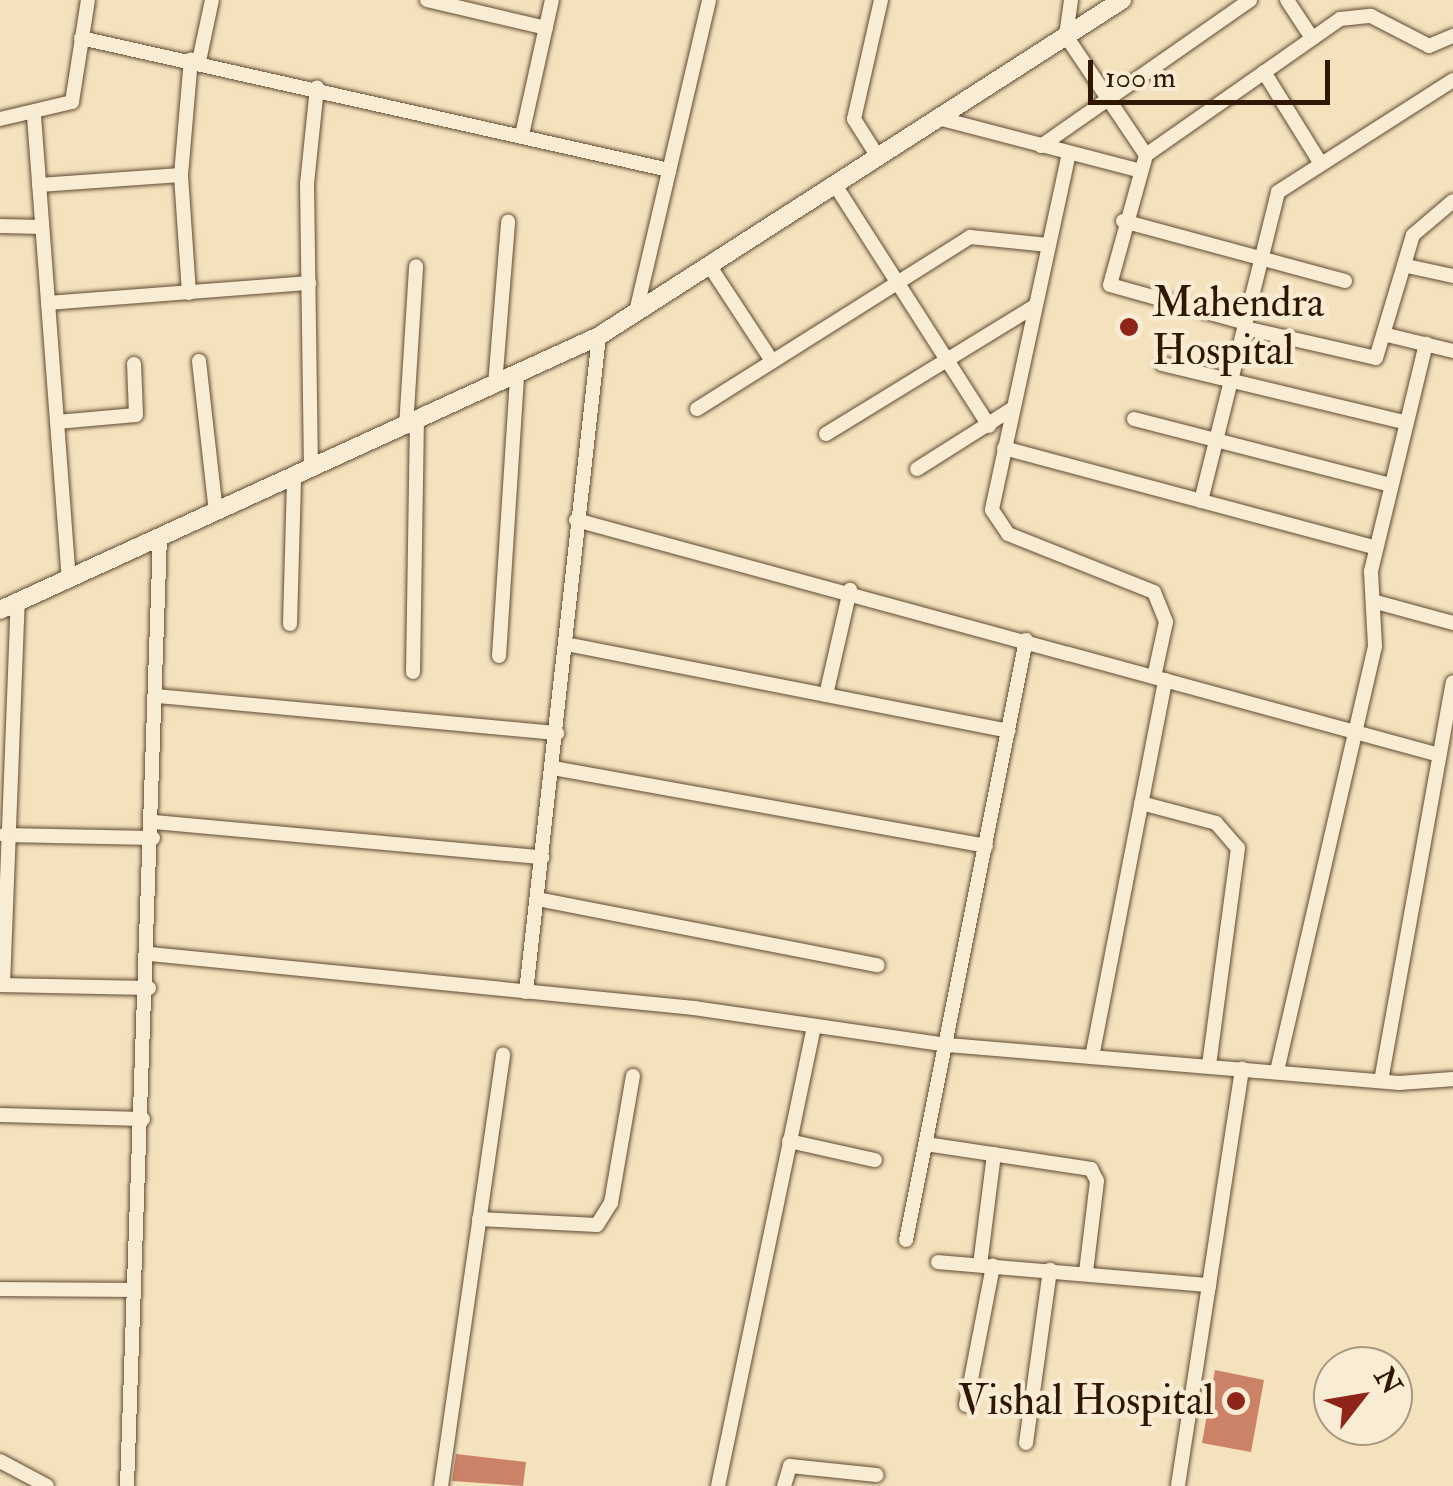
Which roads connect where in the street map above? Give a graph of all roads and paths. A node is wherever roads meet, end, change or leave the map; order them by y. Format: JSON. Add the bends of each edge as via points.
{"nodes":[{"id":1,"x":88,"y":0,"type":"edge"},
{"id":2,"x":212,"y":0,"type":"edge"},
{"id":3,"x":427,"y":0,"type":"edge"},
{"id":4,"x":552,"y":0,"type":"edge"},
{"id":5,"x":709,"y":0,"type":"edge"},
{"id":6,"x":881,"y":0,"type":"edge"},
{"id":7,"x":1071,"y":0,"type":"edge"},
{"id":8,"x":1122,"y":0,"type":"edge"},
{"id":9,"x":1250,"y":0,"type":"edge"},
{"id":10,"x":1287,"y":0,"type":"edge"},
{"id":11,"x":546,"y":28,"type":"junction"},
{"id":12,"x":1066,"y":36,"type":"junction"},
{"id":13,"x":1453,"y":36,"type":"edge"},
{"id":14,"x":81,"y":38,"type":"junction"},
{"id":15,"x":1312,"y":38,"type":"junction"},
{"id":16,"x":195,"y":60,"type":"junction"},
{"id":17,"x":1264,"y":72,"type":"junction"},
{"id":18,"x":1453,"y":80,"type":"edge"},
{"id":19,"x":317,"y":88,"type":"junction"},
{"id":20,"x":1109,"y":99,"type":"junction"},
{"id":21,"x":34,"y":116,"type":"junction"},
{"id":22,"x":938,"y":118,"type":"junction"},
{"id":23,"x":0,"y":119,"type":"edge"},
{"id":24,"x":522,"y":135,"type":"junction"},
{"id":25,"x":1041,"y":146,"type":"junction"},
{"id":26,"x":1069,"y":152,"type":"junction"},
{"id":27,"x":1146,"y":155,"type":"junction"},
{"id":28,"x":878,"y":157,"type":"junction"},
{"id":29,"x":1321,"y":164,"type":"junction"},
{"id":30,"x":669,"y":170,"type":"junction"},
{"id":31,"x":1137,"y":170,"type":"junction"},
{"id":32,"x":181,"y":175,"type":"junction"},
{"id":33,"x":39,"y":184,"type":"junction"},
{"id":34,"x":835,"y":185,"type":"junction"},
{"id":35,"x":1453,"y":200,"type":"edge"},
{"id":36,"x":1124,"y":221,"type":"junction"},
{"id":37,"x":508,"y":222,"type":"dead end"},
{"id":38,"x":0,"y":226,"type":"edge"},
{"id":39,"x":42,"y":227,"type":"junction"},
{"id":40,"x":1049,"y":246,"type":"junction"},
{"id":41,"x":1262,"y":259,"type":"junction"},
{"id":42,"x":416,"y":266,"type":"dead end"},
{"id":43,"x":710,"y":266,"type":"junction"},
{"id":44,"x":1407,"y":266,"type":"junction"},
{"id":45,"x":1453,"y":276,"type":"edge"},
{"id":46,"x":898,"y":281,"type":"junction"},
{"id":47,"x":1345,"y":281,"type":"dead end"},
{"id":48,"x":308,"y":283,"type":"junction"},
{"id":49,"x":189,"y":293,"type":"junction"},
{"id":50,"x":48,"y":303,"type":"junction"},
{"id":51,"x":1036,"y":306,"type":"junction"},
{"id":52,"x":636,"y":312,"type":"junction"},
{"id":53,"x":1246,"y":326,"type":"junction"},
{"id":54,"x":1387,"y":335,"type":"junction"},
{"id":55,"x":599,"y":336,"type":"junction"},
{"id":56,"x":1426,"y":344,"type":"junction"},
{"id":57,"x":1453,"y":351,"type":"edge"},
{"id":58,"x":950,"y":360,"type":"junction"},
{"id":59,"x":199,"y":361,"type":"dead end"},
{"id":60,"x":772,"y":361,"type":"junction"},
{"id":61,"x":134,"y":364,"type":"dead end"},
{"id":62,"x":1162,"y":364,"type":"dead end"},
{"id":63,"x":518,"y":374,"type":"junction"},
{"id":64,"x":1232,"y":382,"type":"junction"},
{"id":65,"x":495,"y":385,"type":"junction"},
{"id":66,"x":698,"y":409,"type":"dead end"},
{"id":67,"x":1012,"y":409,"type":"junction"},
{"id":68,"x":1134,"y":419,"type":"dead end"},
{"id":69,"x":57,"y":422,"type":"junction"},
{"id":70,"x":1404,"y":422,"type":"junction"},
{"id":71,"x":412,"y":424,"type":"junction"},
{"id":72,"x":989,"y":426,"type":"junction"},
{"id":73,"x":826,"y":434,"type":"dead end"},
{"id":74,"x":1218,"y":440,"type":"junction"},
{"id":75,"x":1004,"y":448,"type":"junction"},
{"id":76,"x":917,"y":469,"type":"dead end"},
{"id":77,"x":303,"y":473,"type":"junction"},
{"id":78,"x":1388,"y":484,"type":"junction"},
{"id":79,"x":1200,"y":501,"type":"junction"},
{"id":80,"x":216,"y":512,"type":"junction"},
{"id":81,"x":576,"y":520,"type":"junction"},
{"id":82,"x":160,"y":537,"type":"junction"},
{"id":83,"x":1376,"y":548,"type":"junction"},
{"id":84,"x":69,"y":578,"type":"junction"},
{"id":85,"x":850,"y":590,"type":"junction"},
{"id":86,"x":1376,"y":602,"type":"junction"},
{"id":87,"x":9,"y":606,"type":"edge"},
{"id":88,"x":290,"y":624,"type":"dead end"},
{"id":89,"x":1453,"y":624,"type":"edge"},
{"id":90,"x":1026,"y":640,"type":"junction"},
{"id":91,"x":566,"y":644,"type":"junction"},
{"id":92,"x":499,"y":656,"type":"dead end"},
{"id":93,"x":413,"y":672,"type":"dead end"},
{"id":94,"x":1159,"y":679,"type":"junction"},
{"id":95,"x":1453,"y":682,"type":"edge"},
{"id":96,"x":826,"y":695,"type":"junction"},
{"id":97,"x":157,"y":696,"type":"junction"},
{"id":98,"x":1008,"y":731,"type":"junction"},
{"id":99,"x":1356,"y":732,"type":"junction"},
{"id":100,"x":558,"y":733,"type":"junction"},
{"id":101,"x":1436,"y":754,"type":"junction"},
{"id":102,"x":553,"y":768,"type":"junction"},
{"id":103,"x":1141,"y":803,"type":"junction"},
{"id":104,"x":154,"y":822,"type":"junction"},
{"id":105,"x":5,"y":835,"type":"edge"},
{"id":106,"x":153,"y":838,"type":"junction"},
{"id":107,"x":986,"y":846,"type":"junction"},
{"id":108,"x":542,"y":857,"type":"junction"},
{"id":109,"x":537,"y":899,"type":"junction"},
{"id":110,"x":150,"y":954,"type":"junction"},
{"id":111,"x":878,"y":965,"type":"dead end"},
{"id":112,"x":2,"y":984,"type":"edge"},
{"id":113,"x":149,"y":988,"type":"junction"},
{"id":114,"x":526,"y":992,"type":"junction"},
{"id":115,"x":814,"y":1026,"type":"junction"},
{"id":116,"x":948,"y":1045,"type":"junction"},
{"id":117,"x":503,"y":1054,"type":"dead end"},
{"id":118,"x":1092,"y":1057,"type":"junction"},
{"id":119,"x":1209,"y":1065,"type":"junction"},
{"id":120,"x":1242,"y":1068,"type":"junction"},
{"id":121,"x":1277,"y":1071,"type":"junction"},
{"id":122,"x":633,"y":1076,"type":"dead end"},
{"id":123,"x":1453,"y":1079,"type":"edge"},
{"id":124,"x":1381,"y":1081,"type":"junction"},
{"id":125,"x":0,"y":1115,"type":"edge"},
{"id":126,"x":143,"y":1120,"type":"junction"},
{"id":127,"x":789,"y":1141,"type":"junction"},
{"id":128,"x":926,"y":1144,"type":"junction"},
{"id":129,"x":994,"y":1154,"type":"junction"},
{"id":130,"x":875,"y":1160,"type":"dead end"},
{"id":131,"x":479,"y":1219,"type":"junction"},
{"id":132,"x":906,"y":1240,"type":"dead end"},
{"id":133,"x":938,"y":1262,"type":"dead end"},
{"id":134,"x":987,"y":1265,"type":"junction"},
{"id":135,"x":1050,"y":1270,"type":"junction"},
{"id":136,"x":1086,"y":1272,"type":"junction"},
{"id":137,"x":1209,"y":1286,"type":"junction"},
{"id":138,"x":0,"y":1288,"type":"edge"},
{"id":139,"x":134,"y":1290,"type":"junction"},
{"id":140,"x":966,"y":1405,"type":"dead end"},
{"id":141,"x":1026,"y":1443,"type":"dead end"},
{"id":142,"x":0,"y":1461,"type":"edge"},
{"id":143,"x":877,"y":1475,"type":"dead end"},
{"id":144,"x":47,"y":1486,"type":"edge"},
{"id":145,"x":127,"y":1486,"type":"edge"},
{"id":146,"x":441,"y":1486,"type":"edge"},
{"id":147,"x":718,"y":1486,"type":"edge"},
{"id":148,"x":784,"y":1486,"type":"edge"},
{"id":149,"x":1178,"y":1486,"type":"edge"}],
"edges":[{"from":1,"to":14,"type":"street"},
{"from":2,"to":16,"type":"street"},
{"from":3,"to":11,"type":"street"},
{"from":4,"to":11,"type":"street"},
{"from":5,"to":30,"type":"street"},
{"from":6,"to":28,"type":"street","via":[[854,119]]},
{"from":7,"to":12,"type":"street"},
{"from":8,"to":12,"type":"street"},
{"from":9,"to":20,"type":"street"},
{"from":10,"to":15,"type":"street"},
{"from":11,"to":24,"type":"street"},
{"from":12,"to":20,"type":"street"},
{"from":12,"to":22,"type":"street"},
{"from":13,"to":15,"type":"street","via":[[1430,46],[1356,13]]},
{"from":14,"to":16,"type":"street"},
{"from":14,"to":21,"type":"street","via":[[78,92],[63,109]]},
{"from":15,"to":17,"type":"street"},
{"from":16,"to":19,"type":"street"},
{"from":16,"to":32,"type":"street"},
{"from":17,"to":27,"type":"street"},
{"from":17,"to":29,"type":"street"},
{"from":18,"to":29,"type":"street"},
{"from":19,"to":24,"type":"street"},
{"from":19,"to":48,"type":"street","via":[[307,184]]},
{"from":20,"to":25,"type":"street"},
{"from":20,"to":27,"type":"street"},
{"from":21,"to":23,"type":"street"},
{"from":21,"to":33,"type":"street"},
{"from":22,"to":25,"type":"street"},
{"from":22,"to":28,"type":"street"},
{"from":24,"to":30,"type":"street"},
{"from":25,"to":26,"type":"street"},
{"from":26,"to":31,"type":"street"},
{"from":26,"to":40,"type":"street"},
{"from":27,"to":31,"type":"street"},
{"from":28,"to":34,"type":"street"},
{"from":29,"to":41,"type":"street","via":[[1278,192]]},
{"from":30,"to":52,"type":"street"},
{"from":31,"to":36,"type":"street"},
{"from":32,"to":33,"type":"street"},
{"from":32,"to":49,"type":"street"},
{"from":33,"to":39,"type":"street"},
{"from":34,"to":43,"type":"street"},
{"from":34,"to":46,"type":"street"},
{"from":35,"to":44,"type":"street","via":[[1418,226]]},
{"from":36,"to":41,"type":"street"},
{"from":36,"to":53,"type":"street","via":[[1110,285]]},
{"from":37,"to":65,"type":"street"},
{"from":38,"to":39,"type":"street"},
{"from":39,"to":50,"type":"street"},
{"from":40,"to":46,"type":"street","via":[[970,237]]},
{"from":40,"to":51,"type":"street"},
{"from":41,"to":47,"type":"street"},
{"from":41,"to":53,"type":"street"},
{"from":42,"to":71,"type":"street"},
{"from":43,"to":52,"type":"street"},
{"from":43,"to":60,"type":"street"},
{"from":44,"to":45,"type":"street"},
{"from":44,"to":54,"type":"street"},
{"from":46,"to":58,"type":"street"},
{"from":46,"to":60,"type":"street"},
{"from":48,"to":49,"type":"street"},
{"from":48,"to":77,"type":"street"},
{"from":49,"to":50,"type":"street"},
{"from":50,"to":69,"type":"street"},
{"from":51,"to":58,"type":"street"},
{"from":51,"to":67,"type":"street"},
{"from":52,"to":55,"type":"street"},
{"from":53,"to":54,"type":"street","via":[[1372,359]]},
{"from":53,"to":64,"type":"street"},
{"from":54,"to":56,"type":"street"},
{"from":55,"to":63,"type":"street"},
{"from":55,"to":81,"type":"street"},
{"from":56,"to":57,"type":"street"},
{"from":56,"to":70,"type":"street"},
{"from":58,"to":72,"type":"street"},
{"from":58,"to":73,"type":"street"},
{"from":59,"to":80,"type":"street"},
{"from":60,"to":66,"type":"street"},
{"from":61,"to":69,"type":"street","via":[[136,414]]},
{"from":62,"to":64,"type":"street"},
{"from":63,"to":65,"type":"street"},
{"from":63,"to":92,"type":"street"},
{"from":64,"to":70,"type":"street"},
{"from":64,"to":74,"type":"street"},
{"from":65,"to":71,"type":"street"},
{"from":67,"to":72,"type":"street"},
{"from":67,"to":75,"type":"street"},
{"from":68,"to":74,"type":"street"},
{"from":69,"to":84,"type":"street"},
{"from":70,"to":78,"type":"street"},
{"from":71,"to":77,"type":"street"},
{"from":71,"to":93,"type":"street"},
{"from":72,"to":76,"type":"street"},
{"from":74,"to":78,"type":"street"},
{"from":74,"to":79,"type":"street"},
{"from":75,"to":79,"type":"street"},
{"from":75,"to":94,"type":"street","via":[[992,510],[996,524],[1154,592],[1166,622]]},
{"from":77,"to":80,"type":"street"},
{"from":77,"to":88,"type":"street"},
{"from":78,"to":83,"type":"street"},
{"from":79,"to":83,"type":"street"},
{"from":80,"to":82,"type":"street"},
{"from":81,"to":85,"type":"street"},
{"from":81,"to":91,"type":"street"},
{"from":82,"to":84,"type":"street"},
{"from":82,"to":97,"type":"street"},
{"from":83,"to":86,"type":"street"},
{"from":84,"to":87,"type":"street"},
{"from":85,"to":90,"type":"street"},
{"from":85,"to":96,"type":"street"},
{"from":86,"to":89,"type":"street"},
{"from":86,"to":99,"type":"street","via":[[1376,646]]},
{"from":87,"to":105,"type":"street"},
{"from":90,"to":94,"type":"street"},
{"from":90,"to":98,"type":"street"},
{"from":91,"to":96,"type":"street"},
{"from":91,"to":100,"type":"street"},
{"from":94,"to":99,"type":"street"},
{"from":94,"to":103,"type":"street"},
{"from":95,"to":101,"type":"street"},
{"from":96,"to":98,"type":"street"},
{"from":97,"to":100,"type":"street"},
{"from":97,"to":104,"type":"street"},
{"from":98,"to":107,"type":"street"},
{"from":99,"to":101,"type":"street"},
{"from":99,"to":121,"type":"street"},
{"from":100,"to":102,"type":"street"},
{"from":101,"to":124,"type":"street"},
{"from":102,"to":107,"type":"street"},
{"from":102,"to":108,"type":"street"},
{"from":103,"to":118,"type":"street"},
{"from":103,"to":119,"type":"street","via":[[1216,823],[1238,848]]},
{"from":104,"to":106,"type":"street"},
{"from":104,"to":108,"type":"street"},
{"from":105,"to":106,"type":"street"},
{"from":105,"to":112,"type":"street"},
{"from":106,"to":110,"type":"street"},
{"from":107,"to":116,"type":"street"},
{"from":108,"to":109,"type":"street"},
{"from":109,"to":111,"type":"street"},
{"from":109,"to":114,"type":"street"},
{"from":110,"to":113,"type":"street"},
{"from":110,"to":114,"type":"street"},
{"from":112,"to":113,"type":"street"},
{"from":113,"to":126,"type":"street"},
{"from":114,"to":115,"type":"street"},
{"from":115,"to":116,"type":"street"},
{"from":115,"to":127,"type":"street"},
{"from":116,"to":118,"type":"street"},
{"from":116,"to":128,"type":"street"},
{"from":117,"to":131,"type":"street"},
{"from":118,"to":119,"type":"street"},
{"from":119,"to":120,"type":"street"},
{"from":120,"to":121,"type":"street"},
{"from":120,"to":137,"type":"street"},
{"from":121,"to":124,"type":"street"},
{"from":122,"to":131,"type":"street","via":[[611,1202],[597,1225]]},
{"from":123,"to":124,"type":"street"},
{"from":125,"to":126,"type":"street"},
{"from":126,"to":139,"type":"street"},
{"from":127,"to":130,"type":"street"},
{"from":127,"to":147,"type":"street"},
{"from":128,"to":129,"type":"street"},
{"from":128,"to":132,"type":"street"},
{"from":129,"to":134,"type":"street"},
{"from":129,"to":136,"type":"street","via":[[1095,1174]]},
{"from":131,"to":146,"type":"street"},
{"from":133,"to":134,"type":"street"},
{"from":134,"to":135,"type":"street"},
{"from":134,"to":140,"type":"street"},
{"from":135,"to":136,"type":"street"},
{"from":135,"to":141,"type":"street"},
{"from":136,"to":137,"type":"street"},
{"from":137,"to":149,"type":"street"},
{"from":138,"to":139,"type":"street"},
{"from":139,"to":145,"type":"street"},
{"from":142,"to":144,"type":"street"},
{"from":143,"to":148,"type":"street","via":[[790,1466]]}]}
